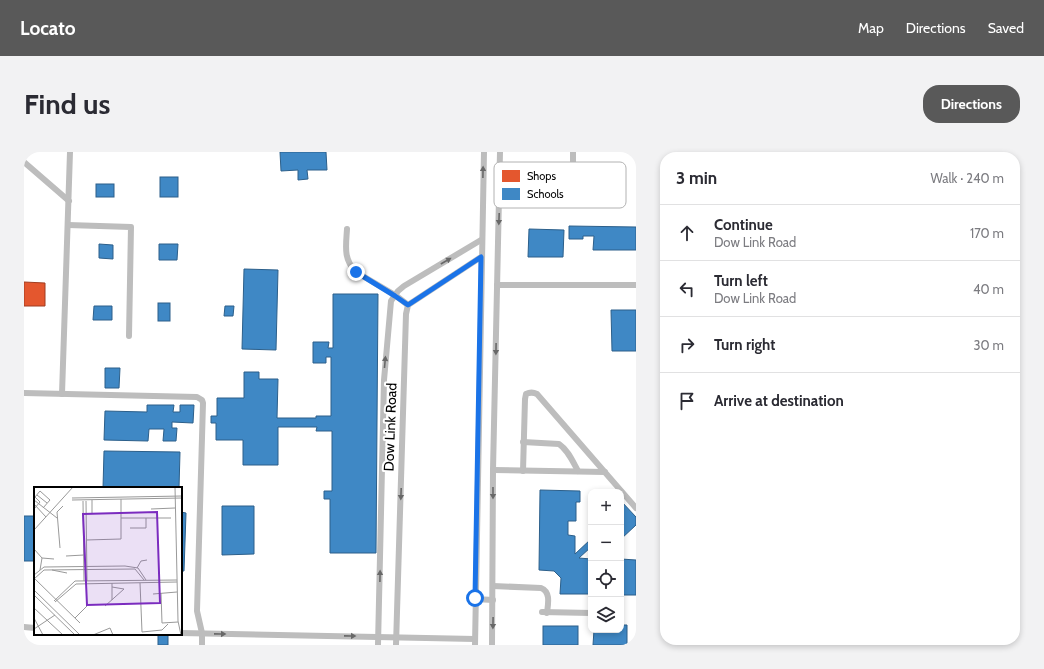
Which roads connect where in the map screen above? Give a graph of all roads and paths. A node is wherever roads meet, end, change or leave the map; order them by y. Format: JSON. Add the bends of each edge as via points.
{"nodes":[{"id":1,"x":70,"y":152,"type":"edge"},
{"id":2,"x":484,"y":152,"type":"edge"},
{"id":3,"x":500,"y":152,"type":"edge"},
{"id":4,"x":573,"y":152,"type":"edge"},
{"id":5,"x":24,"y":162,"type":"edge"},
{"id":6,"x":500,"y":162,"type":"edge"},
{"id":7,"x":573,"y":162,"type":"edge"},
{"id":8,"x":68,"y":201,"type":"junction"},
{"id":9,"x":499,"y":208,"type":"edge"},
{"id":10,"x":68,"y":225,"type":"junction"},
{"id":11,"x":347,"y":229,"type":"dead end"},
{"id":12,"x":482,"y":240,"type":"junction"},
{"id":13,"x":481,"y":257,"type":"junction"},
{"id":14,"x":497,"y":285,"type":"junction"},
{"id":15,"x":636,"y":285,"type":"edge"},
{"id":16,"x":395,"y":296,"type":"junction"},
{"id":17,"x":408,"y":305,"type":"junction"},
{"id":18,"x":129,"y":336,"type":"dead end"},
{"id":19,"x":24,"y":393,"type":"edge"},
{"id":20,"x":62,"y":394,"type":"junction"},
{"id":21,"x":523,"y":442,"type":"junction"},
{"id":22,"x":493,"y":470,"type":"junction"},
{"id":23,"x":523,"y":471,"type":"junction"},
{"id":24,"x":578,"y":471,"type":"junction"},
{"id":25,"x":605,"y":472,"type":"junction"},
{"id":26,"x":636,"y":508,"type":"edge"},
{"id":27,"x":493,"y":586,"type":"junction"},
{"id":28,"x":475,"y":598,"type":"junction"},
{"id":29,"x":493,"y":600,"type":"junction"},
{"id":30,"x":588,"y":613,"type":"edge"},
{"id":31,"x":24,"y":627,"type":"edge"},
{"id":32,"x":34,"y":628,"type":"edge"},
{"id":33,"x":182,"y":633,"type":"edge"},
{"id":34,"x":202,"y":633,"type":"junction"},
{"id":35,"x":379,"y":636,"type":"junction"},
{"id":36,"x":396,"y":637,"type":"junction"},
{"id":37,"x":476,"y":642,"type":"edge"},
{"id":38,"x":202,"y":645,"type":"edge"},
{"id":39,"x":378,"y":645,"type":"edge"},
{"id":40,"x":396,"y":645,"type":"edge"},
{"id":41,"x":492,"y":645,"type":"edge"}],
"edges":[{"from":1,"to":8,"type":"lane"},
{"from":12,"to":2,"type":"lane","one_way":true},
{"from":3,"to":6,"type":"lane","one_way":true},
{"from":4,"to":7,"type":"lane"},
{"from":5,"to":8,"type":"lane"},
{"from":8,"to":10,"type":"lane"},
{"from":9,"to":14,"type":"lane","one_way":true},
{"from":10,"to":18,"type":"lane","via":[[131,227]]},
{"from":10,"to":20,"type":"lane"},
{"from":11,"to":16,"type":"lane","via":[[346,255],[351,267]]},
{"from":12,"to":13,"type":"lane"},
{"from":16,"to":12,"type":"lane","one_way":true,"via":[[404,286]]},
{"from":13,"to":17,"type":"lane"},
{"from":13,"to":28,"type":"lane"},
{"from":14,"to":15,"type":"lane"},
{"from":14,"to":22,"type":"lane","one_way":true},
{"from":16,"to":17,"type":"lane"},
{"from":35,"to":16,"type":"lane","one_way":true,"via":[[384,380],[391,301]]},
{"from":17,"to":36,"type":"lane","name":"Dow Link Road","one_way":true,"via":[[405,322]]},
{"from":19,"to":20,"type":"lane"},
{"from":20,"to":34,"type":"lane","via":[[197,397],[202,400],[197,611]]},
{"from":21,"to":23,"type":"lane"},
{"from":21,"to":24,"type":"lane","via":[[559,444],[564,447]]},
{"from":21,"to":25,"type":"lane","via":[[526,394],[534,392]]},
{"from":22,"to":23,"type":"lane"},
{"from":22,"to":27,"type":"lane","one_way":true},
{"from":23,"to":24,"type":"lane"},
{"from":24,"to":25,"type":"lane"},
{"from":25,"to":26,"type":"lane"},
{"from":27,"to":29,"type":"lane"},
{"from":27,"to":30,"type":"lane","via":[[545,590],[548,595],[544,613]]},
{"from":28,"to":29,"type":"lane"},
{"from":28,"to":37,"type":"lane"},
{"from":29,"to":41,"type":"lane","one_way":true},
{"from":31,"to":32,"type":"lane"},
{"from":33,"to":34,"type":"lane"},
{"from":34,"to":35,"type":"lane","one_way":true},
{"from":34,"to":38,"type":"lane"},
{"from":35,"to":36,"type":"lane"},
{"from":35,"to":39,"type":"lane"},
{"from":36,"to":37,"type":"lane"},
{"from":36,"to":40,"type":"lane","name":"Dow Link Road"}]}
